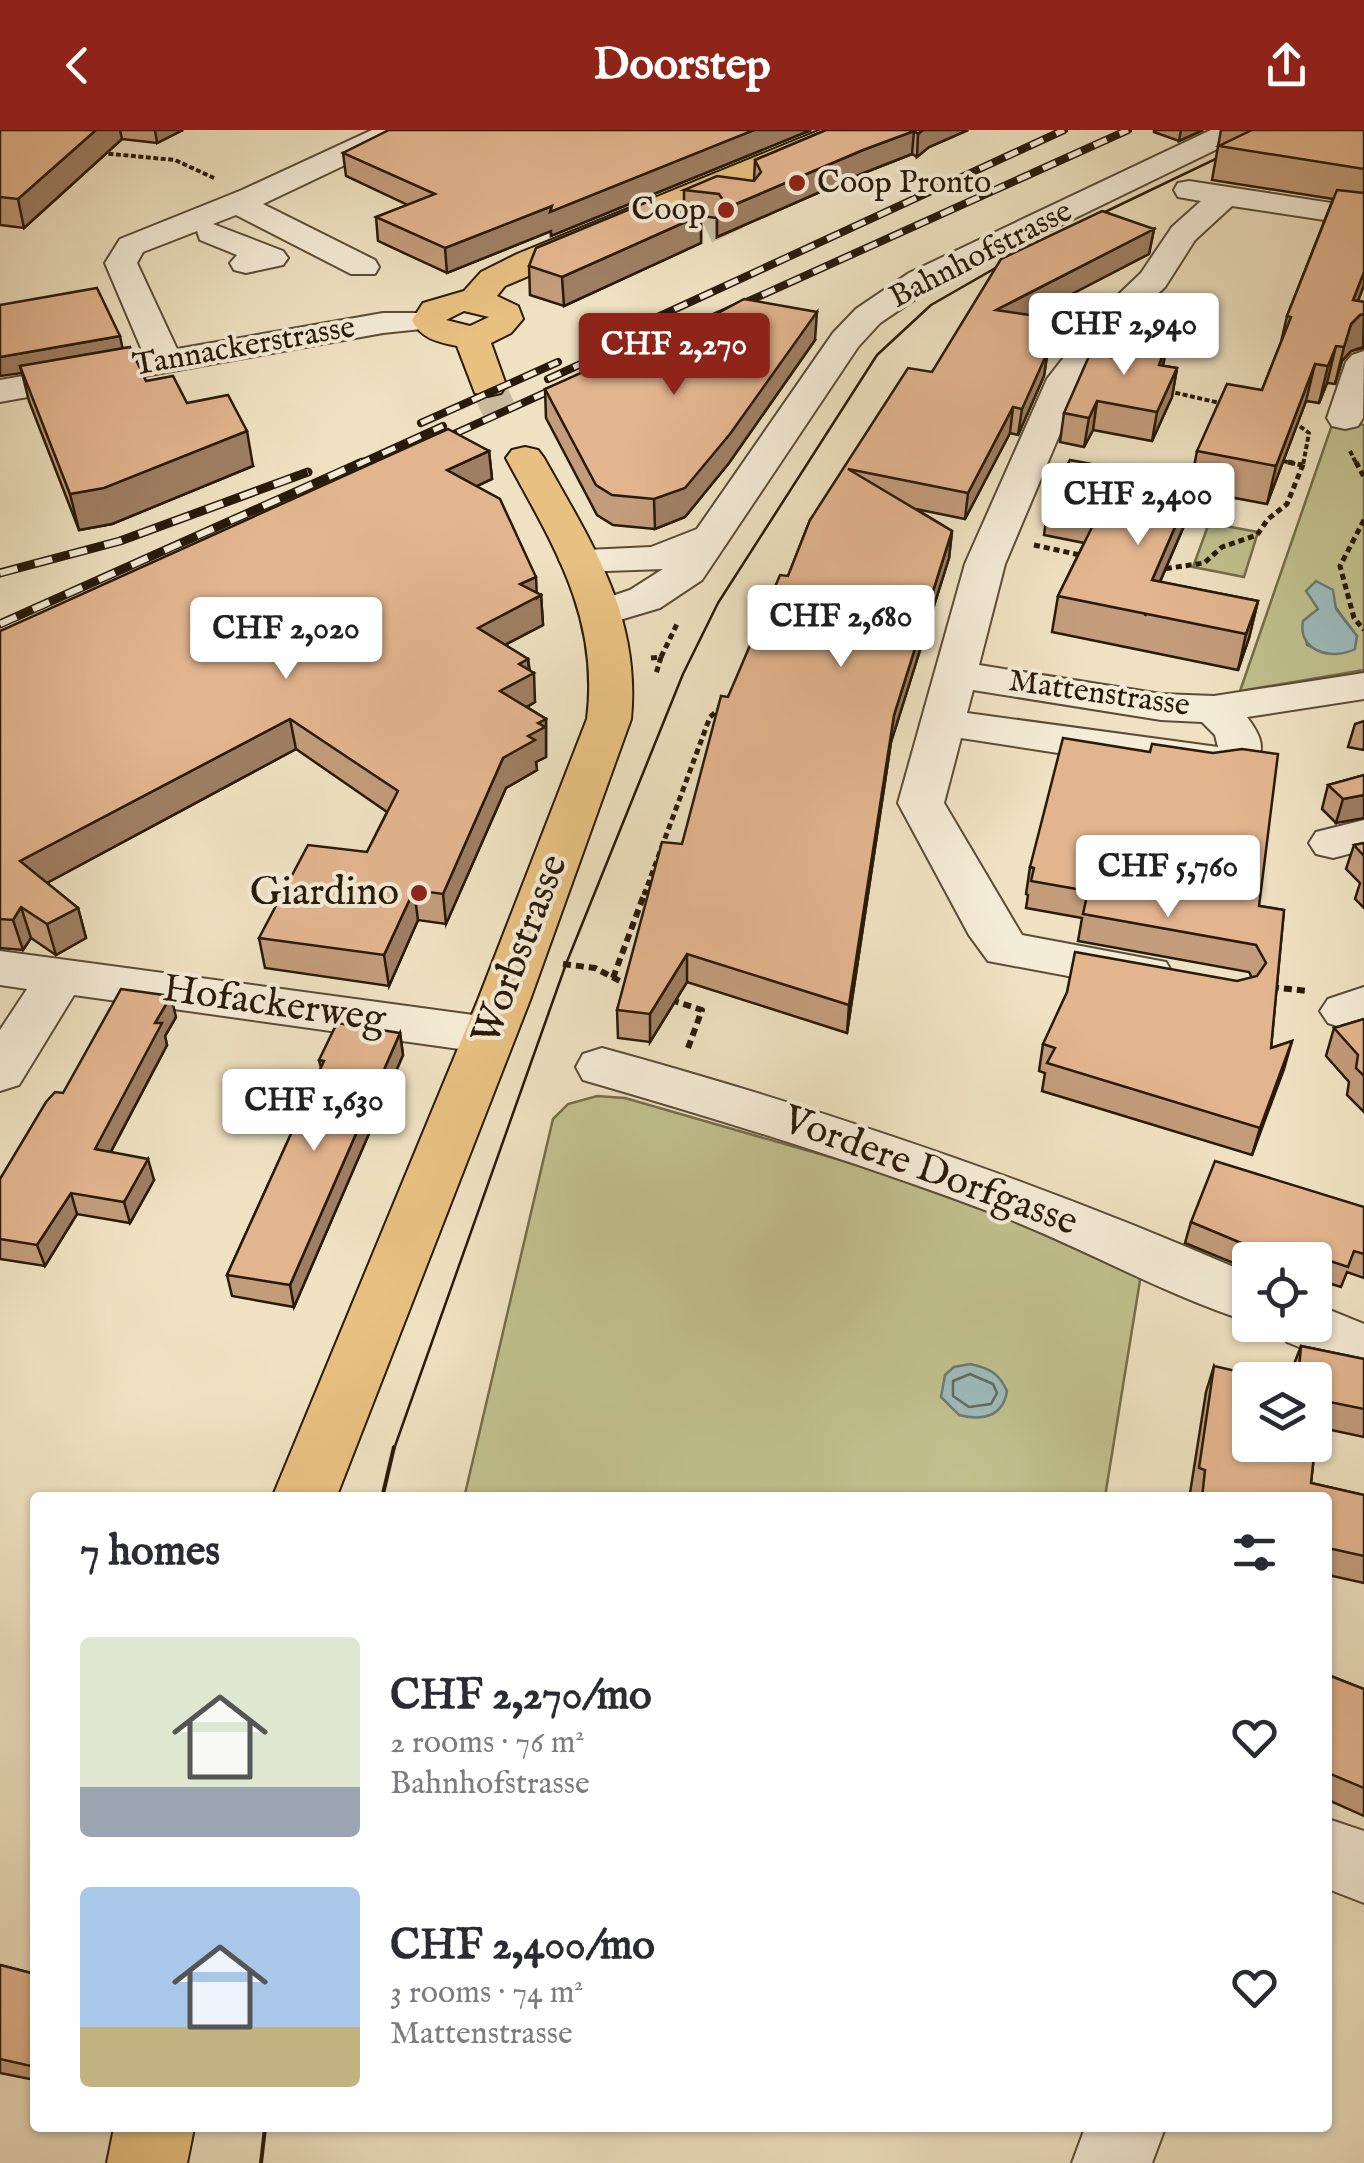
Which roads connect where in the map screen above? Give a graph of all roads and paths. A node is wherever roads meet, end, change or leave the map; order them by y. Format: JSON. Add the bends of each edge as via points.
{"nodes":[{"id":1,"x":396,"y":130,"type":"edge"},
{"id":2,"x":846,"y":130,"type":"edge"},
{"id":3,"x":1234,"y":130,"type":"edge"},
{"id":4,"x":92,"y":152,"type":"edge"},
{"id":5,"x":1120,"y":184,"type":"junction"},
{"id":6,"x":1225,"y":196,"type":"junction"},
{"id":7,"x":245,"y":200,"type":"junction"},
{"id":8,"x":646,"y":212,"type":"junction"},
{"id":9,"x":1364,"y":217,"type":"edge"},
{"id":10,"x":186,"y":222,"type":"junction"},
{"id":11,"x":694,"y":232,"type":"edge"},
{"id":12,"x":246,"y":263,"type":"dead end"},
{"id":13,"x":364,"y":267,"type":"dead end"},
{"id":14,"x":472,"y":318,"type":"junction"},
{"id":15,"x":429,"y":320,"type":"joint"},
{"id":16,"x":164,"y":360,"type":"junction"},
{"id":17,"x":1364,"y":362,"type":"edge"},
{"id":18,"x":1163,"y":379,"type":"edge"},
{"id":19,"x":488,"y":385,"type":"tunnel mouth"},
{"id":20,"x":0,"y":391,"type":"edge"},
{"id":21,"x":1155,"y":392,"type":"edge"},
{"id":22,"x":1174,"y":394,"type":"junction"},
{"id":23,"x":1228,"y":406,"type":"edge"},
{"id":24,"x":1279,"y":417,"type":"edge"},
{"id":25,"x":1345,"y":418,"type":"dead end"},
{"id":26,"x":516,"y":443,"type":"tunnel mouth"},
{"id":27,"x":1283,"y":462,"type":"edge"},
{"id":28,"x":1302,"y":465,"type":"junction"},
{"id":29,"x":1364,"y":520,"type":"edge"},
{"id":30,"x":996,"y":537,"type":"junction"},
{"id":31,"x":709,"y":538,"type":"junction"},
{"id":32,"x":1088,"y":556,"type":"edge"},
{"id":33,"x":579,"y":560,"type":"junction"},
{"id":34,"x":1146,"y":569,"type":"edge"},
{"id":35,"x":603,"y":614,"type":"junction"},
{"id":36,"x":1364,"y":630,"type":"edge"},
{"id":37,"x":953,"y":674,"type":"junction"},
{"id":38,"x":1364,"y":686,"type":"edge"},
{"id":39,"x":730,"y":703,"type":"edge"},
{"id":40,"x":1214,"y":709,"type":"junction"},
{"id":41,"x":940,"y":722,"type":"junction"},
{"id":42,"x":0,"y":968,"type":"edge"},
{"id":43,"x":61,"y":976,"type":"junction"},
{"id":44,"x":613,"y":978,"type":"junction"},
{"id":45,"x":1287,"y":987,"type":"dead end"},
{"id":46,"x":1230,"y":988,"type":"joint"},
{"id":47,"x":645,"y":991,"type":"edge"},
{"id":48,"x":664,"y":998,"type":"edge"},
{"id":49,"x":496,"y":1017,"type":"junction"},
{"id":50,"x":602,"y":1067,"type":"dead end"},
{"id":51,"x":0,"y":1072,"type":"edge"},
{"id":52,"x":674,"y":1087,"type":"junction"},
{"id":53,"x":1232,"y":1291,"type":"edge"},
{"id":54,"x":1332,"y":1336,"type":"edge"},
{"id":55,"x":1364,"y":1350,"type":"edge"},
{"id":56,"x":306,"y":1492,"type":"edge"},
{"id":57,"x":1332,"y":1855,"type":"edge"},
{"id":58,"x":1364,"y":1867,"type":"edge"},
{"id":59,"x":153,"y":2132,"type":"edge"},
{"id":60,"x":1124,"y":2132,"type":"edge"},
{"id":61,"x":147,"y":2163,"type":"edge"},
{"id":62,"x":1112,"y":2163,"type":"edge"}],
"edges":[{"from":1,"to":7,"type":"street"},
{"from":2,"to":8,"type":"main road","via":[[730,188]]},
{"from":3,"to":5,"type":"street","name":"Bahnhofstrasse"},
{"from":4,"to":7,"type":"path","via":[[176,160]]},
{"from":5,"to":6,"type":"street"},
{"from":5,"to":31,"type":"street","name":"Bahnhofstrasse","via":[[921,280],[868,316]]},
{"from":6,"to":9,"type":"street"},
{"from":6,"to":30,"type":"street","name":"Mattenstrasse","via":[[1183,234],[1154,280],[1109,322],[1065,379]]},
{"from":7,"to":10,"type":"street"},
{"from":7,"to":13,"type":"street"},
{"from":8,"to":11,"type":"street"},
{"from":8,"to":14,"type":"main road","via":[[510,270],[484,286]]},
{"from":10,"to":12,"type":"street","via":[[272,258]]},
{"from":10,"to":16,"type":"street","via":[[130,246],[121,264]]},
{"from":14,"to":15,"type":"main road","via":[[442,306]]},
{"from":14,"to":19,"type":"main road"},
{"from":15,"to":16,"type":"street","name":"Tannackerstrasse"},
{"from":16,"to":20,"type":"street","name":"Tannackerstrasse"},
{"from":17,"to":25,"type":"street"},
{"from":18,"to":22,"type":"path","via":[[1164,389]]},
{"from":21,"to":22,"type":"path"},
{"from":22,"to":23,"type":"path"},
{"from":24,"to":28,"type":"path","via":[[1309,433]]},
{"from":26,"to":33,"type":"main road","name":"Worbstrasse"},
{"from":27,"to":28,"type":"path"},
{"from":28,"to":34,"type":"path","via":[[1287,504],[1257,536],[1222,547],[1204,563],[1166,572]]},
{"from":29,"to":36,"type":"path","via":[[1340,566],[1354,618]]},
{"from":30,"to":32,"type":"path"},
{"from":30,"to":37,"type":"street","name":"Mattenstrasse"},
{"from":31,"to":33,"type":"street","via":[[656,559]]},
{"from":31,"to":35,"type":"street","name":"Bahnhofstrasse","via":[[677,580]]},
{"from":33,"to":35,"type":"main road","name":"Worbstrasse"},
{"from":35,"to":49,"type":"main road","name":"Worbstrasse","via":[[616,673],[609,719]]},
{"from":37,"to":40,"type":"street","name":"Mattenstrasse","via":[[1161,707]]},
{"from":37,"to":41,"type":"street","name":"Mattenstrasse"},
{"from":38,"to":40,"type":"street","name":"Mattenstrasse"},
{"from":39,"to":44,"type":"path","via":[[710,717]]},
{"from":40,"to":41,"type":"street","via":[[1239,736],[1238,759],[1207,762]]},
{"from":41,"to":46,"type":"street","name":"Mattenstrasse","via":[[921,803],[1006,949]]},
{"from":42,"to":43,"type":"street","name":"Hofackerweg"},
{"from":43,"to":49,"type":"street","name":"Hofackerweg"},
{"from":43,"to":51,"type":"street"},
{"from":44,"to":47,"type":"path"},
{"from":44,"to":49,"type":"path","via":[[595,968],[541,961],[528,1003]]},
{"from":45,"to":46,"type":"path"},
{"from":48,"to":52,"type":"path","via":[[702,1010]]},
{"from":49,"to":56,"type":"main road","name":"Worbstrasse"},
{"from":50,"to":52,"type":"street","name":"Vordere Dorfgasse"},
{"from":52,"to":53,"type":"street","name":"Vordere Dorfgasse","via":[[778,1117],[1089,1228]]},
{"from":54,"to":55,"type":"street"},
{"from":57,"to":58,"type":"street"},
{"from":59,"to":61,"type":"main road"},
{"from":60,"to":62,"type":"street"}]}
